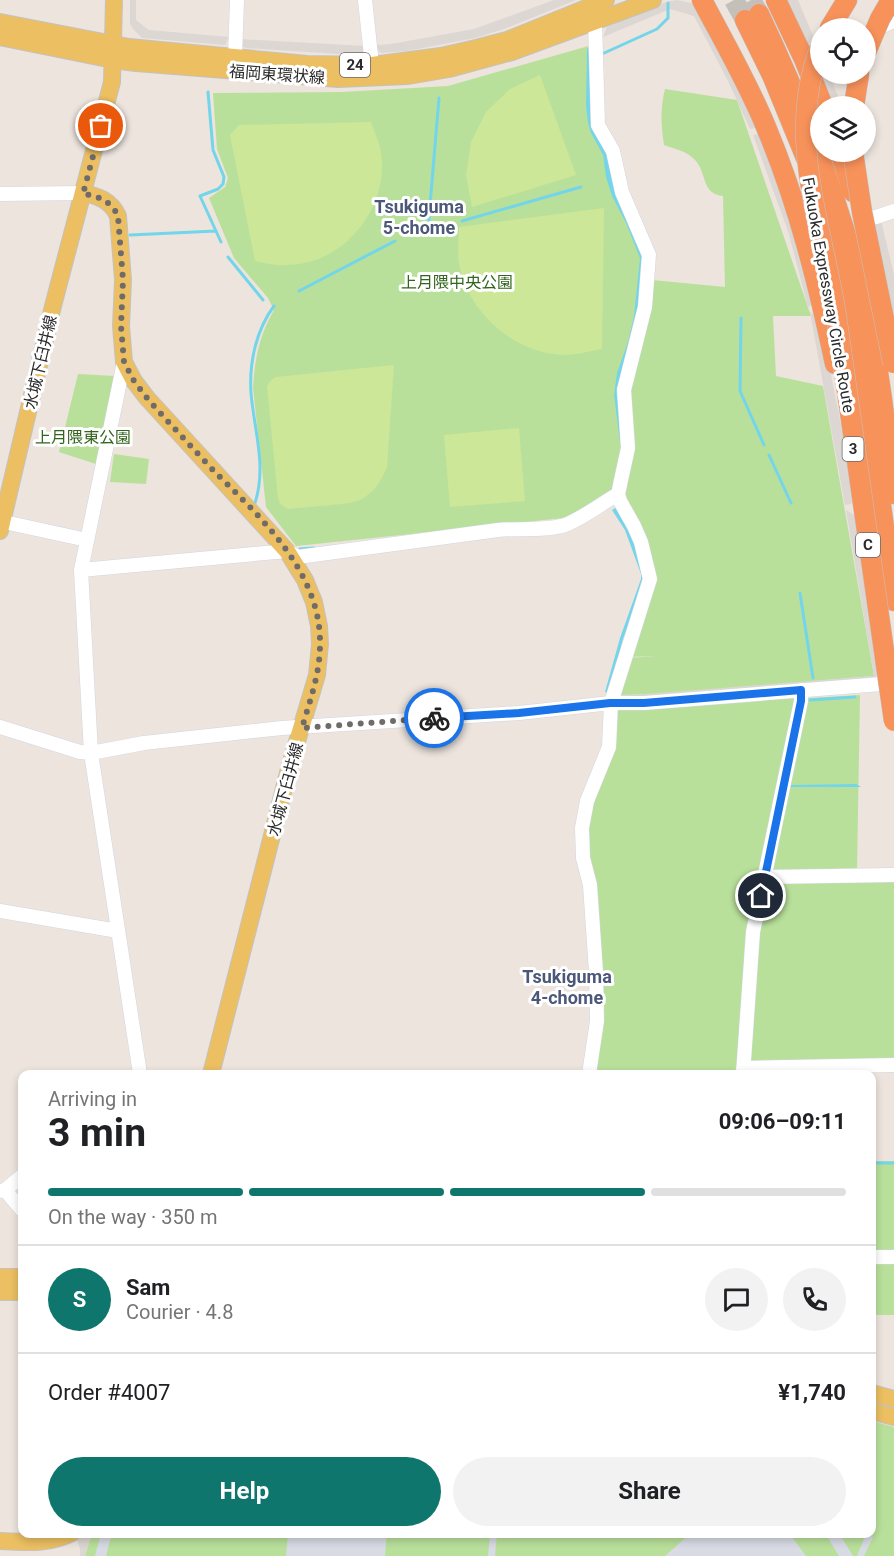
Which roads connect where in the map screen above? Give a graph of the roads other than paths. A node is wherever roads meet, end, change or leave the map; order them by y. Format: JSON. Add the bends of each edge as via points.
{"nodes":[{"id":1,"x":114,"y":0,"type":"edge"},
{"id":2,"x":237,"y":0,"type":"edge"},
{"id":3,"x":364,"y":0,"type":"edge"},
{"id":4,"x":606,"y":0,"type":"edge"},
{"id":5,"x":653,"y":0,"type":"edge"},
{"id":6,"x":702,"y":0,"type":"edge"},
{"id":7,"x":776,"y":0,"type":"tunnel mouth"},
{"id":8,"x":847,"y":0,"type":"edge"},
{"id":9,"x":891,"y":0,"type":"edge"},
{"id":10,"x":752,"y":17,"type":"tunnel mouth"},
{"id":11,"x":836,"y":18,"type":"edge"},
{"id":12,"x":595,"y":21,"type":"junction"},
{"id":13,"x":894,"y":21,"type":"edge"},
{"id":14,"x":0,"y":22,"type":"edge"},
{"id":15,"x":876,"y":28,"type":"edge"},
{"id":16,"x":876,"y":29,"type":"edge"},
{"id":17,"x":0,"y":37,"type":"edge"},
{"id":18,"x":810,"y":46,"type":"edge"},
{"id":19,"x":113,"y":52,"type":"junction"},
{"id":20,"x":235,"y":57,"type":"junction"},
{"id":21,"x":372,"y":65,"type":"junction"},
{"id":22,"x":810,"y":82,"type":"edge"},
{"id":23,"x":843,"y":162,"type":"edge"},
{"id":24,"x":854,"y":162,"type":"edge"},
{"id":25,"x":0,"y":194,"type":"edge"},
{"id":26,"x":83,"y":194,"type":"junction"},
{"id":27,"x":894,"y":212,"type":"edge"},
{"id":28,"x":862,"y":219,"type":"junction"},
{"id":29,"x":859,"y":312,"type":"junction"},
{"id":30,"x":894,"y":353,"type":"edge"},
{"id":31,"x":124,"y":362,"type":"junction"},
{"id":32,"x":894,"y":369,"type":"edge"},
{"id":33,"x":618,"y":494,"type":"junction"},
{"id":34,"x":894,"y":494,"type":"edge"},
{"id":35,"x":1,"y":525,"type":"edge"},
{"id":36,"x":87,"y":540,"type":"junction"},
{"id":37,"x":287,"y":551,"type":"junction"},
{"id":38,"x":81,"y":570,"type":"junction"},
{"id":39,"x":894,"y":601,"type":"edge"},
{"id":40,"x":890,"y":683,"type":"edge"},
{"id":41,"x":801,"y":690,"type":"junction"},
{"id":42,"x":610,"y":703,"type":"junction"},
{"id":43,"x":894,"y":721,"type":"edge"},
{"id":44,"x":0,"y":727,"type":"edge"},
{"id":45,"x":302,"y":728,"type":"junction"},
{"id":46,"x":894,"y":734,"type":"edge"},
{"id":47,"x":91,"y":753,"type":"junction"},
{"id":48,"x":894,"y":875,"type":"edge"},
{"id":49,"x":765,"y":877,"type":"junction"},
{"id":50,"x":0,"y":911,"type":"edge"},
{"id":51,"x":118,"y":931,"type":"junction"},
{"id":52,"x":894,"y":1065,"type":"edge"},
{"id":53,"x":139,"y":1070,"type":"edge"},
{"id":54,"x":212,"y":1070,"type":"edge"},
{"id":55,"x":590,"y":1070,"type":"edge"},
{"id":56,"x":743,"y":1070,"type":"edge"},
{"id":57,"x":768,"y":1070,"type":"edge"},
{"id":58,"x":18,"y":1179,"type":"edge"},
{"id":59,"x":3,"y":1191,"type":"edge"},
{"id":60,"x":18,"y":1206,"type":"edge"},
{"id":61,"x":876,"y":1257,"type":"edge"},
{"id":62,"x":894,"y":1257,"type":"edge"},
{"id":63,"x":18,"y":1276,"type":"edge"},
{"id":64,"x":0,"y":1277,"type":"edge"},
{"id":65,"x":0,"y":1292,"type":"edge"},
{"id":66,"x":18,"y":1292,"type":"edge"},
{"id":67,"x":876,"y":1394,"type":"edge"},
{"id":68,"x":894,"y":1399,"type":"edge"},
{"id":69,"x":876,"y":1411,"type":"edge"},
{"id":70,"x":894,"y":1417,"type":"edge"},
{"id":71,"x":62,"y":1538,"type":"edge"},
{"id":72,"x":0,"y":1541,"type":"edge"}],
"edges":[{"from":1,"to":19,"type":"main road","name":"水城下臼井線"},
{"from":2,"to":20,"type":"street"},
{"from":3,"to":21,"type":"street"},
{"from":4,"to":21,"type":"main road","name":"福岡東環状線","number":"24","via":[[507,40],[441,56]]},
{"from":5,"to":12,"type":"main road","name":"福岡東環状線","number":"24"},
{"from":6,"to":40,"type":"highway","number":"3","via":[[766,125],[802,230],[852,445]]},
{"from":7,"to":18,"type":"highway"},
{"from":8,"to":11,"type":"highway"},
{"from":9,"to":15,"type":"highway","bridge":true},
{"from":10,"to":29,"type":"highway","via":[[785,69],[811,135],[851,248]]},
{"from":12,"to":19,"type":"main road","name":"福岡東環状線","number":"24","via":[[512,52],[408,76],[338,79]]},
{"from":12,"to":33,"type":"street","via":[[598,125],[613,151],[622,192],[649,255],[645,307],[624,390],[628,448]]},
{"from":13,"to":16,"type":"street"},
{"from":14,"to":19,"type":"main road","name":"福岡東環状線","number":"24"},
{"from":17,"to":19,"type":"main road","name":"福岡東環状線","number":"24"},
{"from":19,"to":20,"type":"main road","name":"福岡東環状線","number":"24"},
{"from":19,"to":26,"type":"main road","name":"水城下臼井線","via":[[112,82]]},
{"from":20,"to":21,"type":"main road","name":"福岡東環状線","number":"24"},
{"from":22,"to":43,"type":"highway","name":"Fukuoka Expressway Circle Route","number":"C","bridge":true,"via":[[807,163],[837,318]]},
{"from":23,"to":28,"type":"highway"},
{"from":24,"to":32,"type":"highway","bridge":true},
{"from":25,"to":26,"type":"street"},
{"from":26,"to":31,"type":"main road","name":"水城下臼井線","via":[[99,196],[114,207],[118,216]]},
{"from":26,"to":35,"type":"main road","name":"水城下臼井線"},
{"from":27,"to":28,"type":"street"},
{"from":28,"to":30,"type":"highway"},
{"from":29,"to":34,"type":"highway","via":[[876,364]]},
{"from":29,"to":39,"type":"highway","via":[[862,365]]},
{"from":31,"to":36,"type":"street"},
{"from":31,"to":37,"type":"main road","name":"水城下臼井線","via":[[147,398]]},
{"from":33,"to":37,"type":"street","via":[[566,525],[549,528],[498,530],[298,557]]},
{"from":33,"to":42,"type":"street","via":[[641,542],[651,579]]},
{"from":35,"to":36,"type":"street"},
{"from":36,"to":38,"type":"street"},
{"from":37,"to":38,"type":"street"},
{"from":37,"to":45,"type":"main road","name":"水城下臼井線","via":[[314,602],[319,626],[318,675]]},
{"from":38,"to":47,"type":"street"},
{"from":40,"to":41,"type":"street"},
{"from":40,"to":46,"type":"highway","number":"3"},
{"from":41,"to":42,"type":"street"},
{"from":41,"to":49,"type":"street"},
{"from":42,"to":45,"type":"street"},
{"from":42,"to":55,"type":"street","via":[[609,747],[587,801],[582,828],[596,972],[597,1022]]},
{"from":44,"to":47,"type":"street"},
{"from":45,"to":47,"type":"street","via":[[155,741]]},
{"from":45,"to":54,"type":"main road","name":"水城下臼井線"},
{"from":47,"to":51,"type":"street"},
{"from":48,"to":49,"type":"street"},
{"from":49,"to":56,"type":"street","via":[[753,932]]},
{"from":50,"to":51,"type":"street"},
{"from":51,"to":53,"type":"street"},
{"from":52,"to":57,"type":"street"},
{"from":58,"to":59,"type":"street"},
{"from":59,"to":60,"type":"street"},
{"from":61,"to":62,"type":"street"},
{"from":63,"to":64,"type":"main road"},
{"from":65,"to":66,"type":"main road"},
{"from":67,"to":68,"type":"main road"},
{"from":69,"to":70,"type":"main road"},
{"from":71,"to":72,"type":"main road","via":[[44,1542]]}]}
